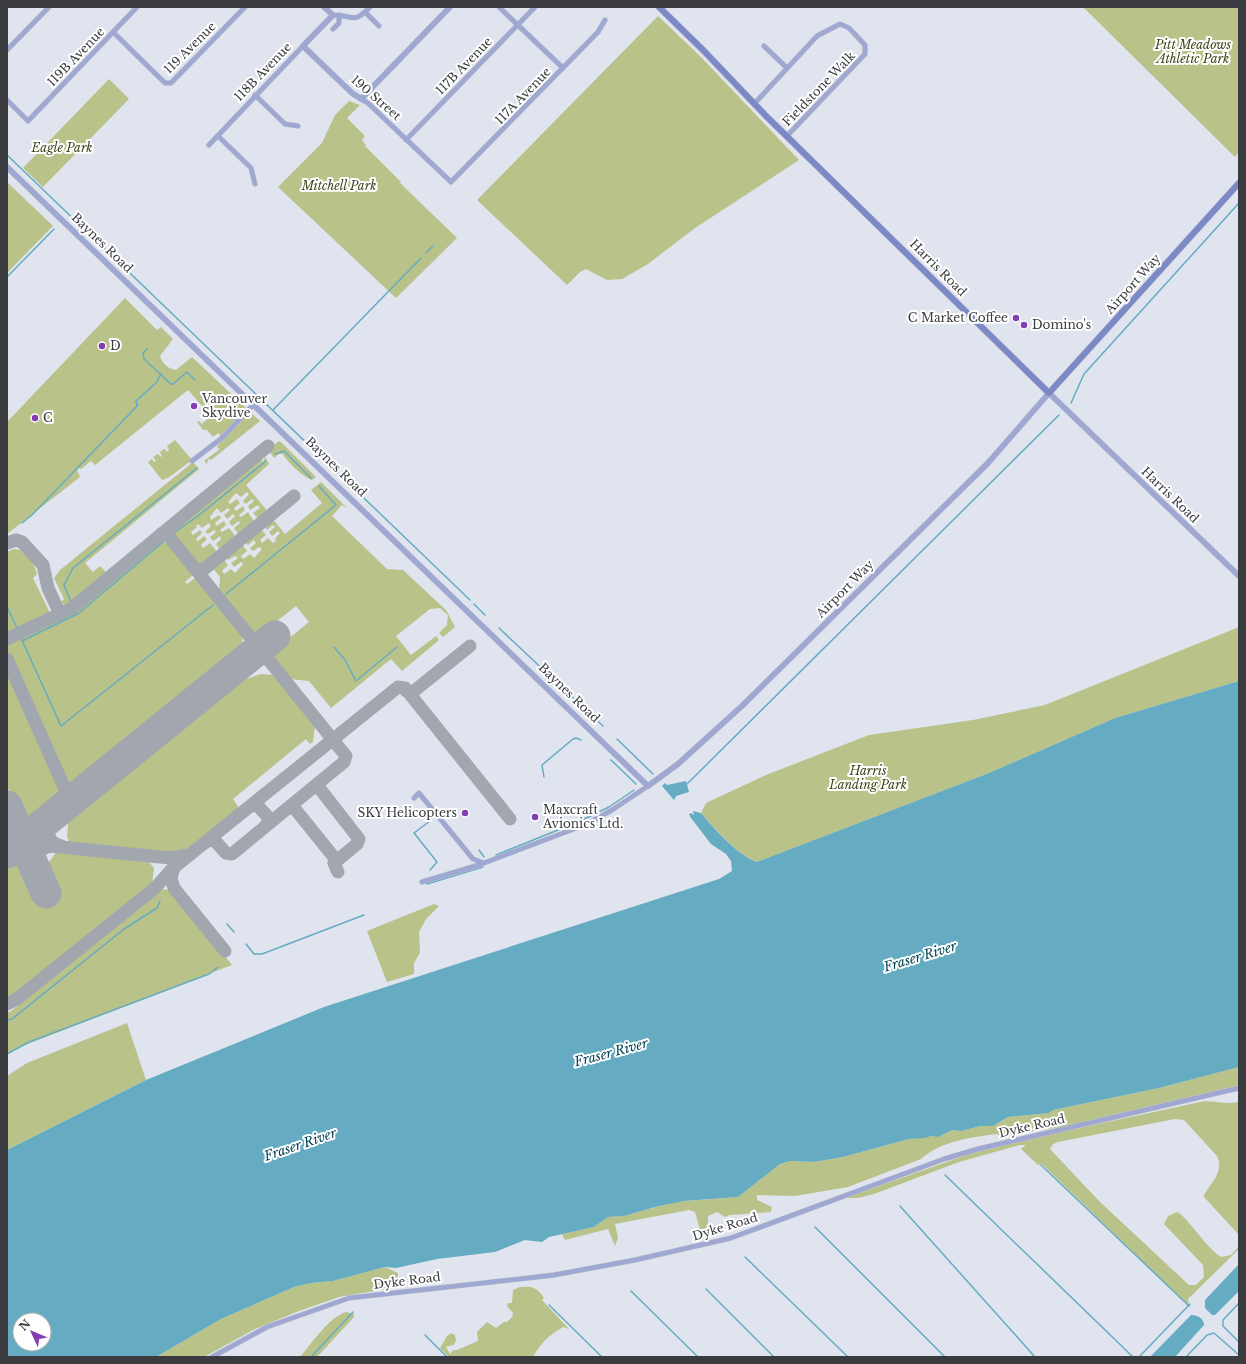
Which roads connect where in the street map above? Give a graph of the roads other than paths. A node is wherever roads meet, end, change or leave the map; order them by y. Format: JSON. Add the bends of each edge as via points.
{"nodes":[{"id":1,"x":49,"y":7,"type":"edge"},
{"id":2,"x":137,"y":7,"type":"edge"},
{"id":3,"x":245,"y":7,"type":"edge"},
{"id":4,"x":324,"y":7,"type":"edge"},
{"id":5,"x":370,"y":7,"type":"edge"},
{"id":6,"x":450,"y":7,"type":"edge"},
{"id":7,"x":499,"y":7,"type":"edge"},
{"id":8,"x":535,"y":7,"type":"edge"},
{"id":9,"x":659,"y":7,"type":"edge"},
{"id":10,"x":365,"y":12,"type":"junction"},
{"id":11,"x":333,"y":15,"type":"junction"},
{"id":12,"x":340,"y":15,"type":"junction"},
{"id":13,"x":605,"y":20,"type":"dead end"},
{"id":14,"x":518,"y":25,"type":"junction"},
{"id":15,"x":379,"y":26,"type":"dead end"},
{"id":16,"x":333,"y":29,"type":"dead end"},
{"id":17,"x":113,"y":32,"type":"junction"},
{"id":18,"x":303,"y":46,"type":"junction"},
{"id":19,"x":764,"y":46,"type":"dead end"},
{"id":20,"x":7,"y":50,"type":"edge"},
{"id":21,"x":563,"y":68,"type":"junction"},
{"id":22,"x":787,"y":68,"type":"junction"},
{"id":23,"x":255,"y":95,"type":"junction"},
{"id":24,"x":361,"y":99,"type":"junction"},
{"id":25,"x":7,"y":100,"type":"edge"},
{"id":26,"x":754,"y":104,"type":"junction"},
{"id":27,"x":298,"y":126,"type":"dead end"},
{"id":28,"x":218,"y":136,"type":"junction"},
{"id":29,"x":787,"y":136,"type":"junction"},
{"id":30,"x":406,"y":140,"type":"junction"},
{"id":31,"x":210,"y":145,"type":"dead end"},
{"id":32,"x":7,"y":166,"type":"edge"},
{"id":33,"x":451,"y":182,"type":"joint"},
{"id":34,"x":1239,"y":183,"type":"edge"},
{"id":35,"x":255,"y":184,"type":"dead end"},
{"id":36,"x":1049,"y":393,"type":"junction"},
{"id":37,"x":254,"y":404,"type":"junction"},
{"id":38,"x":192,"y":461,"type":"dead end"},
{"id":39,"x":1239,"y":576,"type":"edge"},
{"id":40,"x":648,"y":786,"type":"junction"},
{"id":41,"x":414,"y":798,"type":"dead end"},
{"id":42,"x":486,"y":863,"type":"junction"},
{"id":43,"x":422,"y":882,"type":"dead end"},
{"id":44,"x":1239,"y":1088,"type":"edge"},
{"id":45,"x":212,"y":1357,"type":"edge"}],
"edges":[{"from":1,"to":20,"type":"street"},
{"from":2,"to":17,"type":"street","name":"119B Avenue"},
{"from":3,"to":17,"type":"street","name":"119 Avenue","via":[[171,83],[165,83]]},
{"from":4,"to":11,"type":"street"},
{"from":5,"to":10,"type":"street"},
{"from":6,"to":24,"type":"street"},
{"from":7,"to":14,"type":"street"},
{"from":8,"to":14,"type":"street","name":"117B Avenue"},
{"from":9,"to":26,"type":"main road","name":"Harris Road"},
{"from":10,"to":12,"type":"street","via":[[353,19]]},
{"from":10,"to":15,"type":"street"},
{"from":11,"to":12,"type":"street"},
{"from":11,"to":18,"type":"street","name":"118B Avenue"},
{"from":12,"to":16,"type":"street"},
{"from":13,"to":21,"type":"street","name":"117A Avenue","via":[[602,28]]},
{"from":14,"to":21,"type":"street"},
{"from":14,"to":30,"type":"street","name":"117B Avenue"},
{"from":17,"to":25,"type":"street","name":"119B Avenue","via":[[28,121]]},
{"from":18,"to":23,"type":"street","name":"118B Avenue"},
{"from":18,"to":24,"type":"street","name":"190 Street"},
{"from":19,"to":22,"type":"street"},
{"from":21,"to":33,"type":"street","name":"117A Avenue"},
{"from":22,"to":26,"type":"street"},
{"from":22,"to":29,"type":"street","name":"Fieldstone Walk","via":[[818,36],[833,26],[842,25],[865,45],[864,57]]},
{"from":23,"to":27,"type":"street","via":[[285,124]]},
{"from":23,"to":28,"type":"street","name":"118B Avenue"},
{"from":24,"to":30,"type":"street","name":"190 Street"},
{"from":26,"to":29,"type":"main road","name":"Harris Road"},
{"from":28,"to":31,"type":"street","name":"118B Avenue"},
{"from":28,"to":35,"type":"street","via":[[251,168]]},
{"from":29,"to":36,"type":"main road","name":"Harris Road"},
{"from":30,"to":33,"type":"street","name":"190 Street"},
{"from":32,"to":37,"type":"street","name":"Baynes Road"},
{"from":34,"to":36,"type":"main road","name":"Airport Way"},
{"from":36,"to":39,"type":"street","name":"Harris Road"},
{"from":36,"to":40,"type":"street","name":"Airport Way","via":[[988,463],[743,705],[678,764]]},
{"from":37,"to":38,"type":"street","via":[[222,438]]},
{"from":37,"to":40,"type":"street","name":"Baynes Road"},
{"from":40,"to":42,"type":"street","name":"Airport Way","via":[[580,827]]},
{"from":41,"to":42,"type":"street","via":[[419,793],[473,859],[479,863]]},
{"from":42,"to":43,"type":"street","name":"Airport Way"},
{"from":44,"to":45,"type":"street","name":"Dyke Road","via":[[978,1149],[738,1236],[709,1244],[554,1275],[350,1298],[267,1327]]}]}
